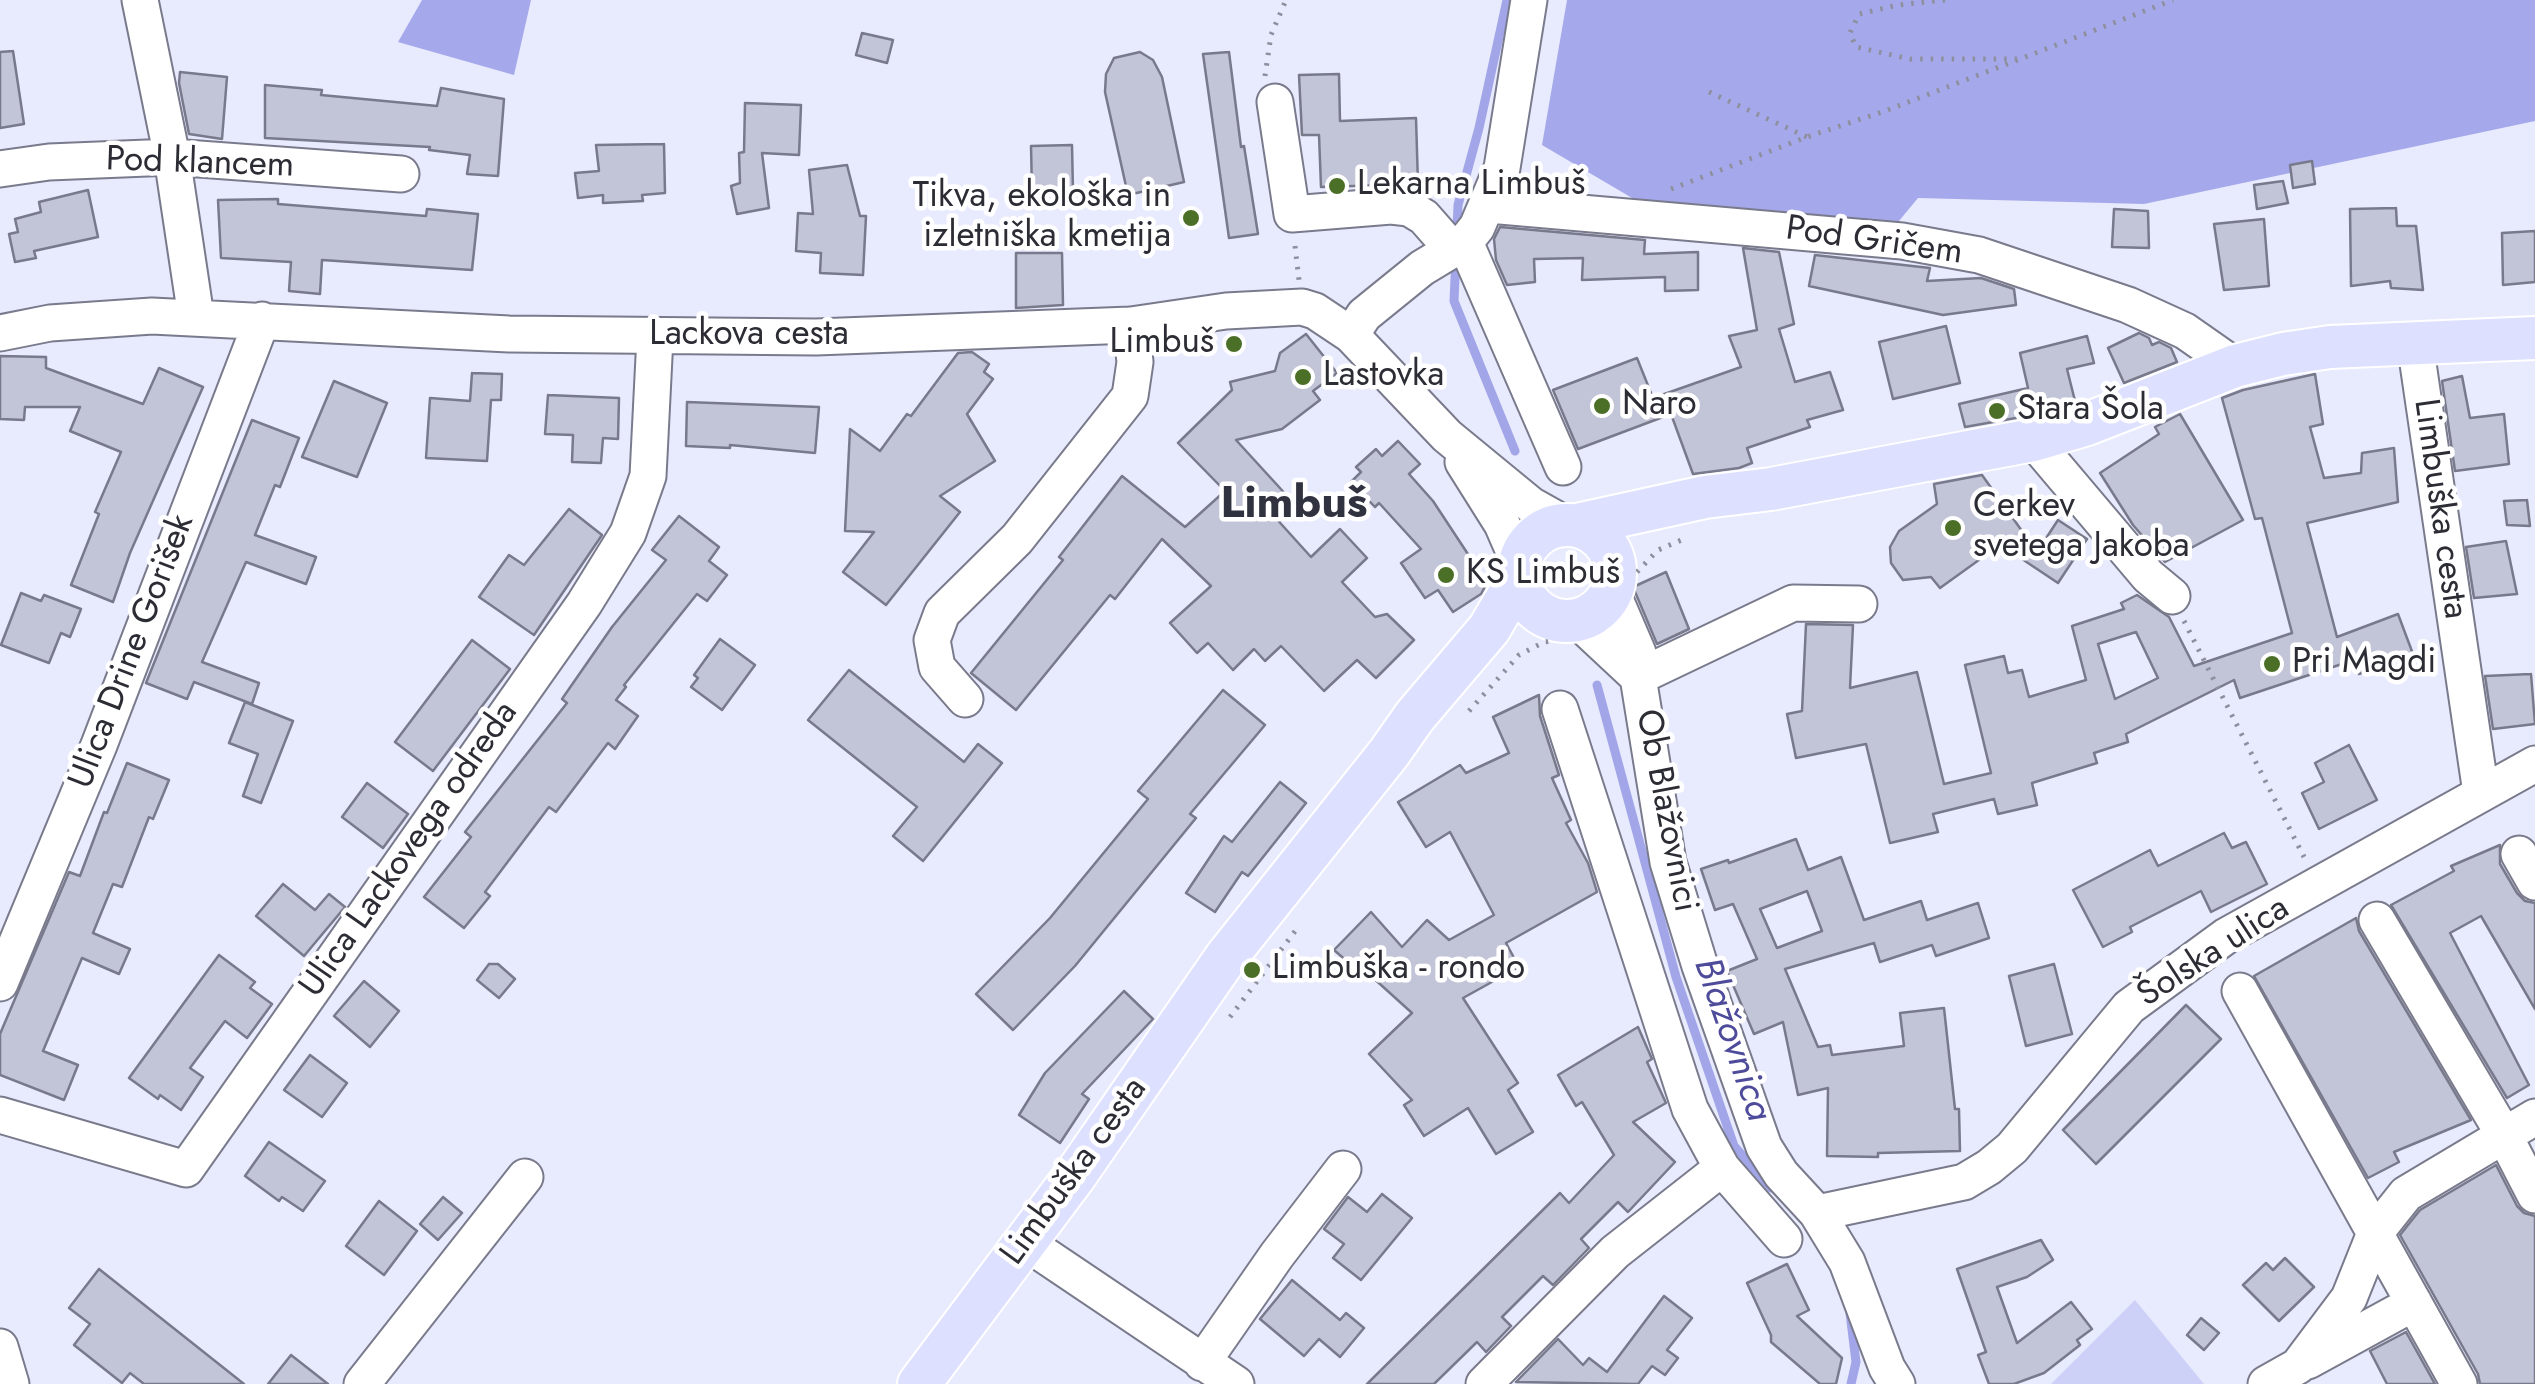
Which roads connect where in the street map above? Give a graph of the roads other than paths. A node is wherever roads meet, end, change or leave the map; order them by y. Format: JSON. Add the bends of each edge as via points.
{"nodes":[{"id":1,"x":140,"y":0,"type":"edge"},
{"id":2,"x":1529,"y":0,"type":"edge"},
{"id":3,"x":1275,"y":102,"type":"road end"},
{"id":4,"x":172,"y":157,"type":"junction"},
{"id":5,"x":0,"y":169,"type":"edge"},
{"id":6,"x":401,"y":174,"type":"dead end"},
{"id":7,"x":1458,"y":238,"type":"junction"},
{"id":8,"x":196,"y":317,"type":"junction"},
{"id":9,"x":262,"y":320,"type":"junction"},
{"id":10,"x":1131,"y":325,"type":"junction"},
{"id":11,"x":0,"y":333,"type":"edge"},
{"id":12,"x":1351,"y":335,"type":"junction"},
{"id":13,"x":655,"y":337,"type":"junction"},
{"id":14,"x":2535,"y":338,"type":"edge"},
{"id":15,"x":2415,"y":343,"type":"junction"},
{"id":16,"x":2236,"y":366,"type":"junction"},
{"id":17,"x":1447,"y":436,"type":"junction"},
{"id":18,"x":2033,"y":440,"type":"junction"},
{"id":19,"x":1563,"y":468,"type":"dead end"},
{"id":20,"x":1771,"y":490,"type":"junction"},
{"id":21,"x":1571,"y":524,"type":"junction"},
{"id":22,"x":1519,"y":570,"type":"junction"},
{"id":23,"x":1613,"y":581,"type":"junction"},
{"id":24,"x":2172,"y":596,"type":"road end"},
{"id":25,"x":1858,"y":604,"type":"dead end"},
{"id":26,"x":1566,"y":627,"type":"junction"},
{"id":27,"x":1638,"y":677,"type":"junction"},
{"id":28,"x":964,"y":699,"type":"dead end"},
{"id":29,"x":1560,"y":709,"type":"dead end"},
{"id":30,"x":1389,"y":753,"type":"junction"},
{"id":31,"x":2535,"y":764,"type":"edge"},
{"id":32,"x":2481,"y":794,"type":"junction"},
{"id":33,"x":2376,"y":920,"type":"dead end"},
{"id":34,"x":1673,"y":972,"type":"junction"},
{"id":35,"x":0,"y":983,"type":"edge"},
{"id":36,"x":2240,"y":991,"type":"dead end"},
{"id":37,"x":0,"y":1115,"type":"edge"},
{"id":38,"x":2535,"y":1117,"type":"edge"},
{"id":39,"x":2504,"y":1135,"type":"junction"},
{"id":40,"x":1722,"y":1168,"type":"junction"},
{"id":41,"x":1343,"y":1169,"type":"dead end"},
{"id":42,"x":525,"y":1177,"type":"dead end"},
{"id":43,"x":2535,"y":1194,"type":"edge"},
{"id":44,"x":1816,"y":1213,"type":"junction"},
{"id":45,"x":2375,"y":1232,"type":"junction"},
{"id":46,"x":1784,"y":1239,"type":"dead end"},
{"id":47,"x":1025,"y":1242,"type":"junction"},
{"id":48,"x":2414,"y":1303,"type":"junction"},
{"id":49,"x":1202,"y":1363,"type":"junction"},
{"id":50,"x":2280,"y":1378,"type":"edge"},
{"id":51,"x":362,"y":1384,"type":"edge"},
{"id":52,"x":919,"y":1384,"type":"edge"},
{"id":53,"x":1236,"y":1384,"type":"edge"},
{"id":54,"x":1484,"y":1384,"type":"edge"},
{"id":55,"x":1897,"y":1384,"type":"edge"},
{"id":56,"x":2459,"y":1384,"type":"edge"}],
"edges":[{"from":1,"to":4,"type":"street"},
{"from":2,"to":7,"type":"street","via":[[1502,168]]},
{"from":3,"to":7,"type":"street","via":[[1292,214],[1409,208]]},
{"from":4,"to":5,"type":"street","name":"Pod klancem"},
{"from":4,"to":6,"type":"street","name":"Pod klancem"},
{"from":4,"to":8,"type":"street"},
{"from":7,"to":12,"type":"street","via":[[1364,315]]},
{"from":7,"to":16,"type":"street","name":"Pod Gričem","via":[[1902,240],[1978,255],[2128,305]]},
{"from":7,"to":19,"type":"street","via":[[1484,281]]},
{"from":8,"to":9,"type":"street","name":"Lackova cesta"},
{"from":8,"to":11,"type":"street","name":"Lackova cesta","via":[[105,318]]},
{"from":9,"to":13,"type":"street","name":"Lackova cesta"},
{"from":9,"to":35,"type":"street","name":"Ulica Drine Gorišek"},
{"from":10,"to":12,"type":"street","name":"Lackova cesta","via":[[1302,307]]},
{"from":10,"to":13,"type":"street","name":"Lackova cesta"},
{"from":10,"to":28,"type":"street","via":[[1130,396],[1017,539],[942,613],[932,640],[936,667]]},
{"from":12,"to":17,"type":"street","name":"Lackova cesta"},
{"from":13,"to":37,"type":"street","name":"Ulica Lackovega odreda","via":[[648,476],[628,533],[186,1169]]},
{"from":14,"to":15,"type":"main road"},
{"from":15,"to":16,"type":"main road","via":[[2330,347]]},
{"from":15,"to":32,"type":"street","name":"Limbuška cesta"},
{"from":16,"to":18,"type":"main road"},
{"from":17,"to":21,"type":"street","via":[[1531,505]]},
{"from":17,"to":22,"type":"street","via":[[1502,524]]},
{"from":18,"to":20,"type":"main road"},
{"from":18,"to":24,"type":"street"},
{"from":20,"to":21,"type":"main road"},
{"from":20,"to":23,"type":"main road","via":[[1653,538]]},
{"from":21,"to":22,"type":"main road","via":[[1538,536]]},
{"from":21,"to":23,"type":"main road","via":[[1606,544]]},
{"from":22,"to":26,"type":"main road","via":[[1528,601]]},
{"from":22,"to":30,"type":"main road","via":[[1488,628]]},
{"from":23,"to":26,"type":"main road","via":[[1594,613]]},
{"from":23,"to":27,"type":"street","via":[[1638,653]]},
{"from":25,"to":27,"type":"street","via":[[1794,603]]},
{"from":26,"to":27,"type":"street","name":"Ob Blažovnici"},
{"from":26,"to":30,"type":"main road","via":[[1479,672]]},
{"from":27,"to":34,"type":"street","name":"Ob Blažovnici","via":[[1668,862]]},
{"from":29,"to":34,"type":"street","name":"Ob Blažovnici"},
{"from":30,"to":47,"type":"main road","name":"Limbuška cesta","via":[[1227,956]]},
{"from":31,"to":32,"type":"street","name":"Šolska ulica"},
{"from":32,"to":44,"type":"street","name":"Šolska ulica","via":[[2226,936],[2129,1007],[1989,1167],[1964,1182]]},
{"from":33,"to":39,"type":"street"},
{"from":34,"to":40,"type":"street","name":"Ob Blažovnici","via":[[1690,1110]]},
{"from":34,"to":44,"type":"street","name":"Ob Blažovnici","via":[[1764,1147]]},
{"from":36,"to":45,"type":"street"},
{"from":38,"to":39,"type":"street"},
{"from":39,"to":43,"type":"street"},
{"from":39,"to":45,"type":"street","via":[[2406,1194]]},
{"from":40,"to":46,"type":"street","name":"Ob Blažovnici"},
{"from":40,"to":54,"type":"street","via":[[1615,1252]]},
{"from":41,"to":49,"type":"street"},
{"from":42,"to":51,"type":"street"},
{"from":44,"to":55,"type":"street","name":"Ob Blažovnici","via":[[1847,1262]]},
{"from":45,"to":48,"type":"street"},
{"from":45,"to":50,"type":"street","via":[[2350,1298]]},
{"from":47,"to":49,"type":"street"},
{"from":47,"to":52,"type":"main road","name":"Limbuška cesta"},
{"from":48,"to":50,"type":"street"},
{"from":48,"to":56,"type":"street"},
{"from":49,"to":53,"type":"street"}]}
